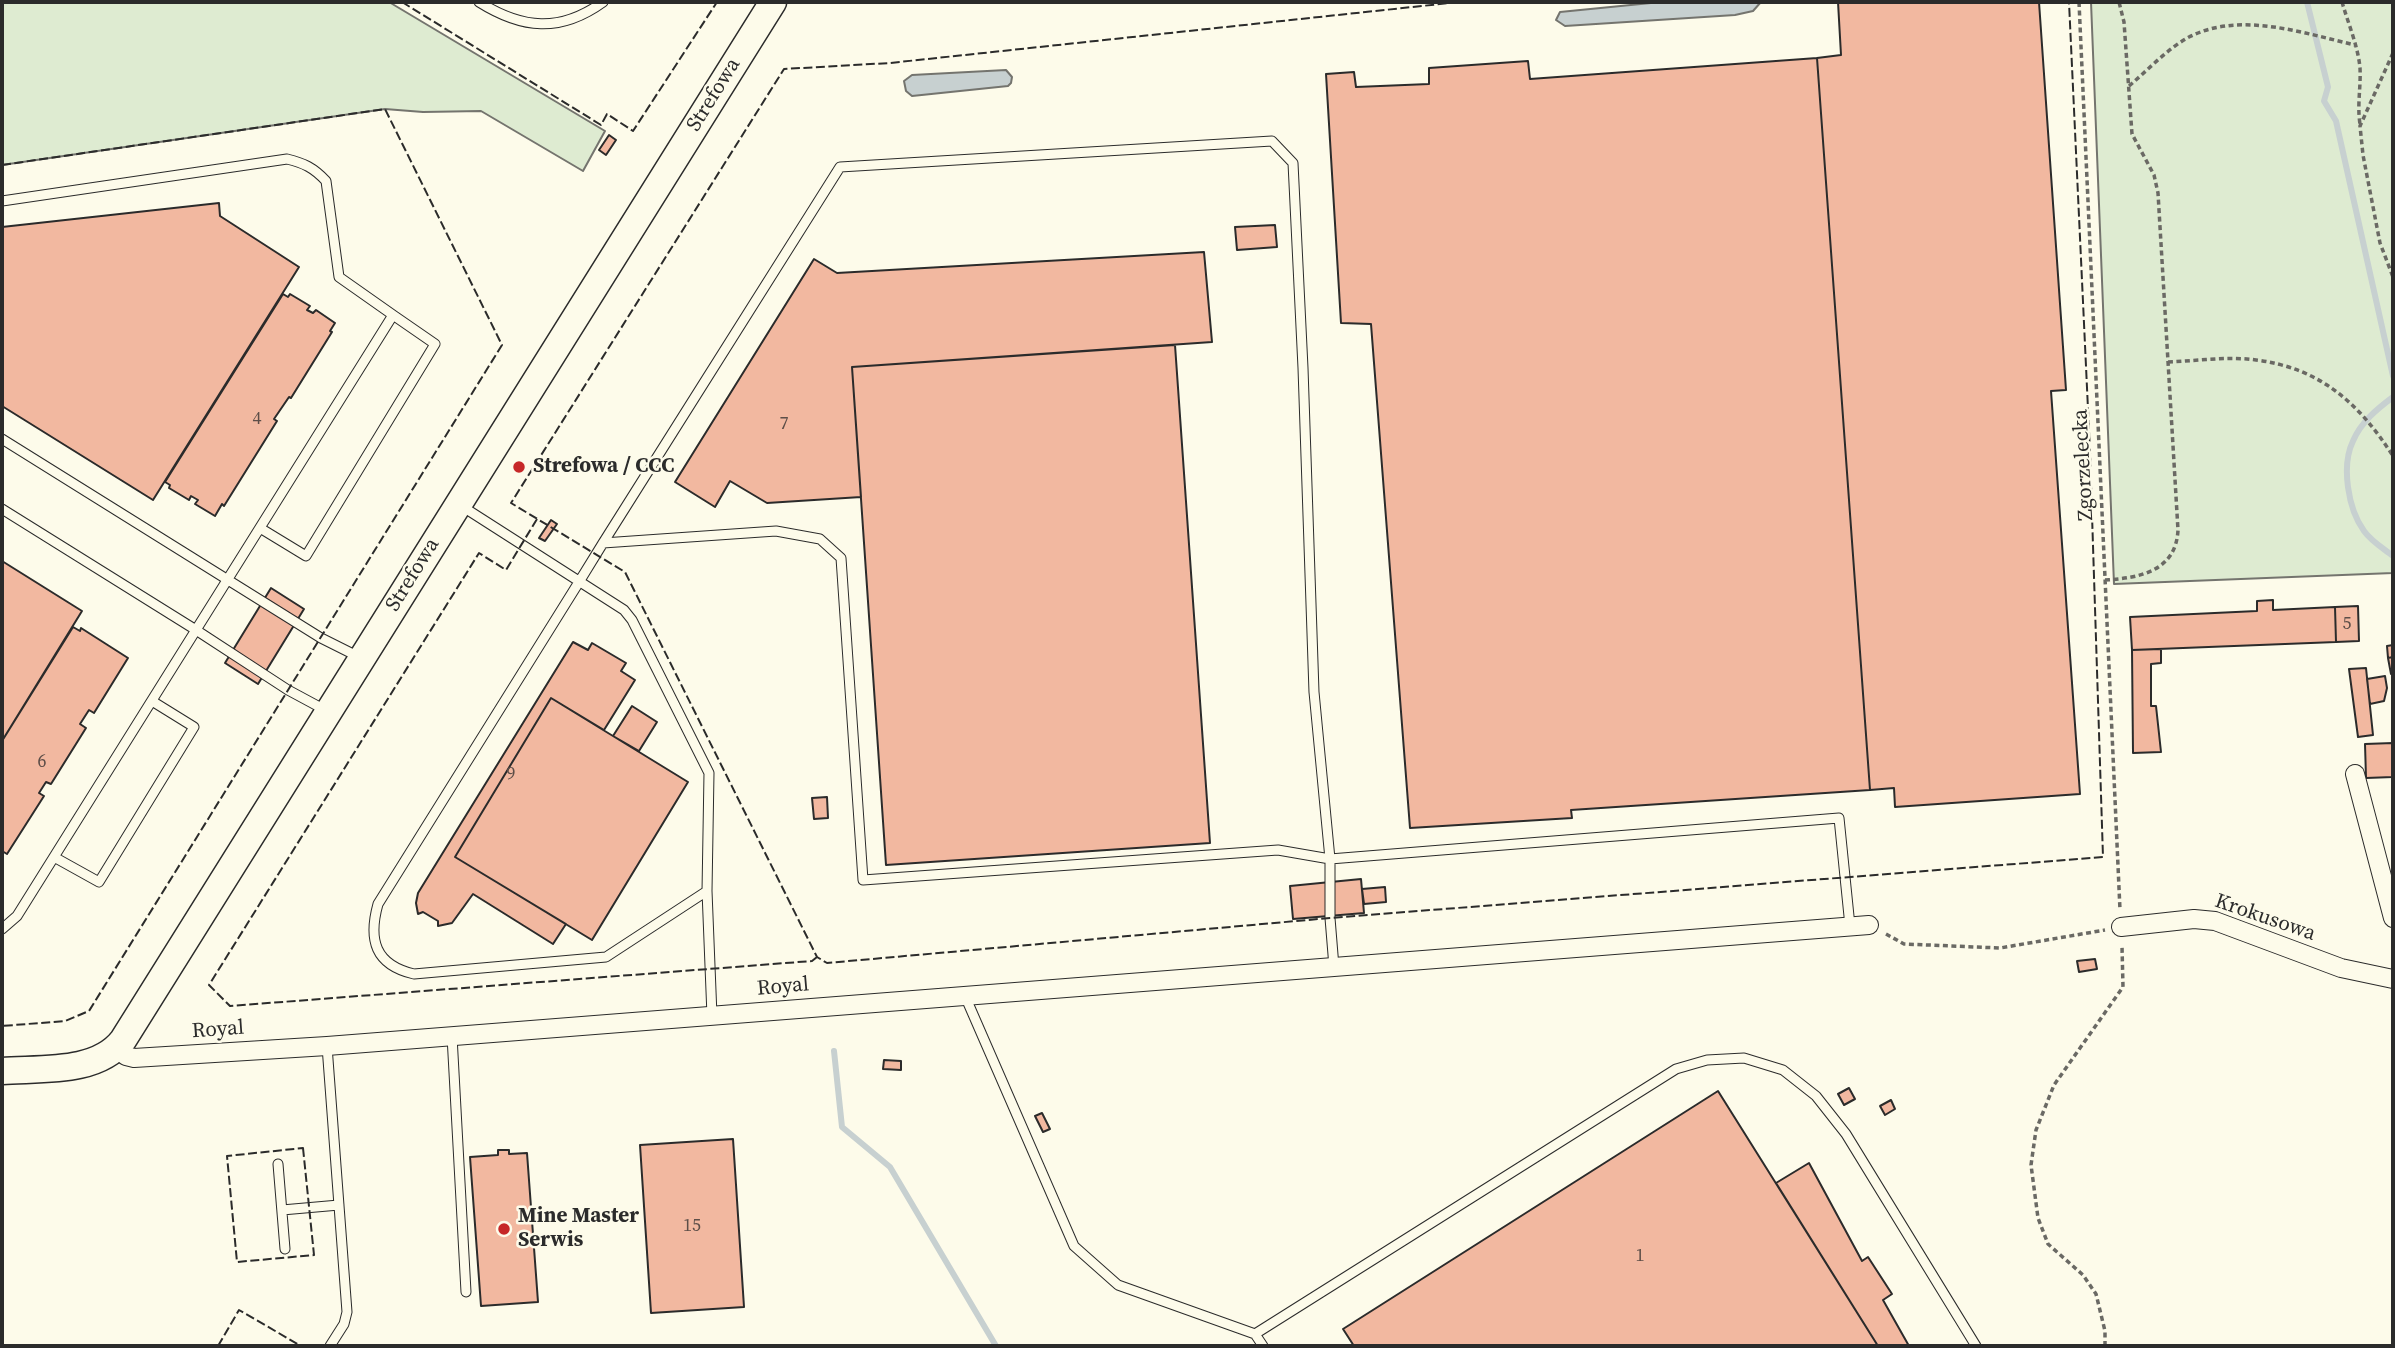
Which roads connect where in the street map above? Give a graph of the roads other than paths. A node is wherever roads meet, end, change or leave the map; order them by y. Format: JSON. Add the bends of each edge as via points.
{"nodes":[{"id":1,"x":479,"y":2,"type":"edge"},
{"id":2,"x":603,"y":2,"type":"edge"},
{"id":3,"x":773,"y":2,"type":"edge"},
{"id":4,"x":2,"y":201,"type":"edge"},
{"id":5,"x":394,"y":315,"type":"junction"},
{"id":6,"x":2,"y":439,"type":"edge"},
{"id":7,"x":458,"y":504,"type":"junction"},
{"id":8,"x":2,"y":509,"type":"edge"},
{"id":9,"x":260,"y":528,"type":"junction"},
{"id":10,"x":603,"y":543,"type":"junction"},
{"id":11,"x":228,"y":579,"type":"junction"},
{"id":12,"x":579,"y":582,"type":"junction"},
{"id":13,"x":196,"y":630,"type":"junction"},
{"id":14,"x":361,"y":658,"type":"junction"},
{"id":15,"x":152,"y":701,"type":"junction"},
{"id":16,"x":328,"y":712,"type":"junction"},
{"id":17,"x":2355,"y":774,"type":"dead end"},
{"id":18,"x":54,"y":857,"type":"junction"},
{"id":19,"x":1329,"y":859,"type":"junction"},
{"id":20,"x":707,"y":891,"type":"junction"},
{"id":21,"x":2393,"y":918,"type":"edge"},
{"id":22,"x":1869,"y":925,"type":"road end"},
{"id":23,"x":1850,"y":926,"type":"junction"},
{"id":24,"x":2121,"y":927,"type":"road end"},
{"id":25,"x":2,"y":929,"type":"edge"},
{"id":26,"x":1334,"y":967,"type":"junction"},
{"id":27,"x":2393,"y":979,"type":"edge"},
{"id":28,"x":964,"y":995,"type":"junction"},
{"id":29,"x":712,"y":1016,"type":"junction"},
{"id":30,"x":452,"y":1036,"type":"junction"},
{"id":31,"x":327,"y":1046,"type":"junction"},
{"id":32,"x":117,"y":1049,"type":"junction"},
{"id":33,"x":2,"y":1071,"type":"edge"},
{"id":34,"x":278,"y":1164,"type":"dead end"},
{"id":35,"x":339,"y":1205,"type":"junction"},
{"id":36,"x":282,"y":1210,"type":"junction"},
{"id":37,"x":285,"y":1249,"type":"dead end"},
{"id":38,"x":466,"y":1292,"type":"dead end"},
{"id":39,"x":1255,"y":1334,"type":"junction"},
{"id":40,"x":330,"y":1346,"type":"edge"},
{"id":41,"x":1263,"y":1346,"type":"edge"},
{"id":42,"x":1976,"y":1346,"type":"edge"}],
"edges":[{"from":1,"to":2,"type":"lane","via":[[523,23],[547,23],[569,19]]},
{"from":3,"to":7,"type":"street","name":"Strefowa"},
{"from":4,"to":5,"type":"lane","via":[[287,159],[303,163],[326,181],[339,277]]},
{"from":5,"to":9,"type":"lane"},
{"from":5,"to":9,"type":"lane","via":[[435,344],[306,556]]},
{"from":6,"to":11,"type":"lane"},
{"from":7,"to":12,"type":"lane"},
{"from":7,"to":14,"type":"street","name":"Strefowa"},
{"from":8,"to":13,"type":"lane"},
{"from":9,"to":11,"type":"lane"},
{"from":10,"to":12,"type":"lane"},
{"from":10,"to":19,"type":"lane","via":[[776,531],[820,539],[841,558],[863,880],[1278,850]]},
{"from":10,"to":19,"type":"lane","via":[[840,167],[1272,141],[1293,163],[1314,692]]},
{"from":11,"to":13,"type":"lane"},
{"from":11,"to":14,"type":"lane"},
{"from":12,"to":20,"type":"lane","via":[[632,620],[709,773]]},
{"from":12,"to":20,"type":"lane","via":[[378,904],[373,922],[375,947],[385,962],[414,974],[606,957]]},
{"from":13,"to":15,"type":"lane"},
{"from":13,"to":16,"type":"lane"},
{"from":14,"to":16,"type":"street","name":"Strefowa"},
{"from":15,"to":18,"type":"lane"},
{"from":15,"to":18,"type":"lane","via":[[194,727],[99,882]]},
{"from":16,"to":32,"type":"street","name":"Strefowa"},
{"from":17,"to":21,"type":"street"},
{"from":18,"to":25,"type":"lane","via":[[17,916]]},
{"from":19,"to":23,"type":"lane","via":[[1839,818]]},
{"from":19,"to":26,"type":"lane"},
{"from":20,"to":29,"type":"lane"},
{"from":22,"to":23,"type":"street","name":"Royal"},
{"from":23,"to":26,"type":"street","name":"Royal"},
{"from":24,"to":27,"type":"street","name":"Krokusowa","via":[[2215,921],[2341,968]]},
{"from":26,"to":28,"type":"street","name":"Royal"},
{"from":28,"to":29,"type":"street","name":"Royal"},
{"from":28,"to":39,"type":"lane","via":[[1074,1246],[1118,1285]]},
{"from":29,"to":30,"type":"street","name":"Royal"},
{"from":30,"to":31,"type":"street","name":"Royal"},
{"from":30,"to":38,"type":"lane"},
{"from":31,"to":32,"type":"street","name":"Royal","via":[[134,1058]]},
{"from":31,"to":35,"type":"lane"},
{"from":32,"to":33,"type":"street","via":[[85,1065]]},
{"from":34,"to":36,"type":"lane"},
{"from":35,"to":36,"type":"lane"},
{"from":35,"to":40,"type":"lane","via":[[347,1312]]},
{"from":36,"to":37,"type":"lane"},
{"from":39,"to":41,"type":"lane"},
{"from":39,"to":42,"type":"lane","via":[[1676,1069],[1707,1060],[1744,1058],[1783,1070],[1816,1096],[1846,1134]]}]}
